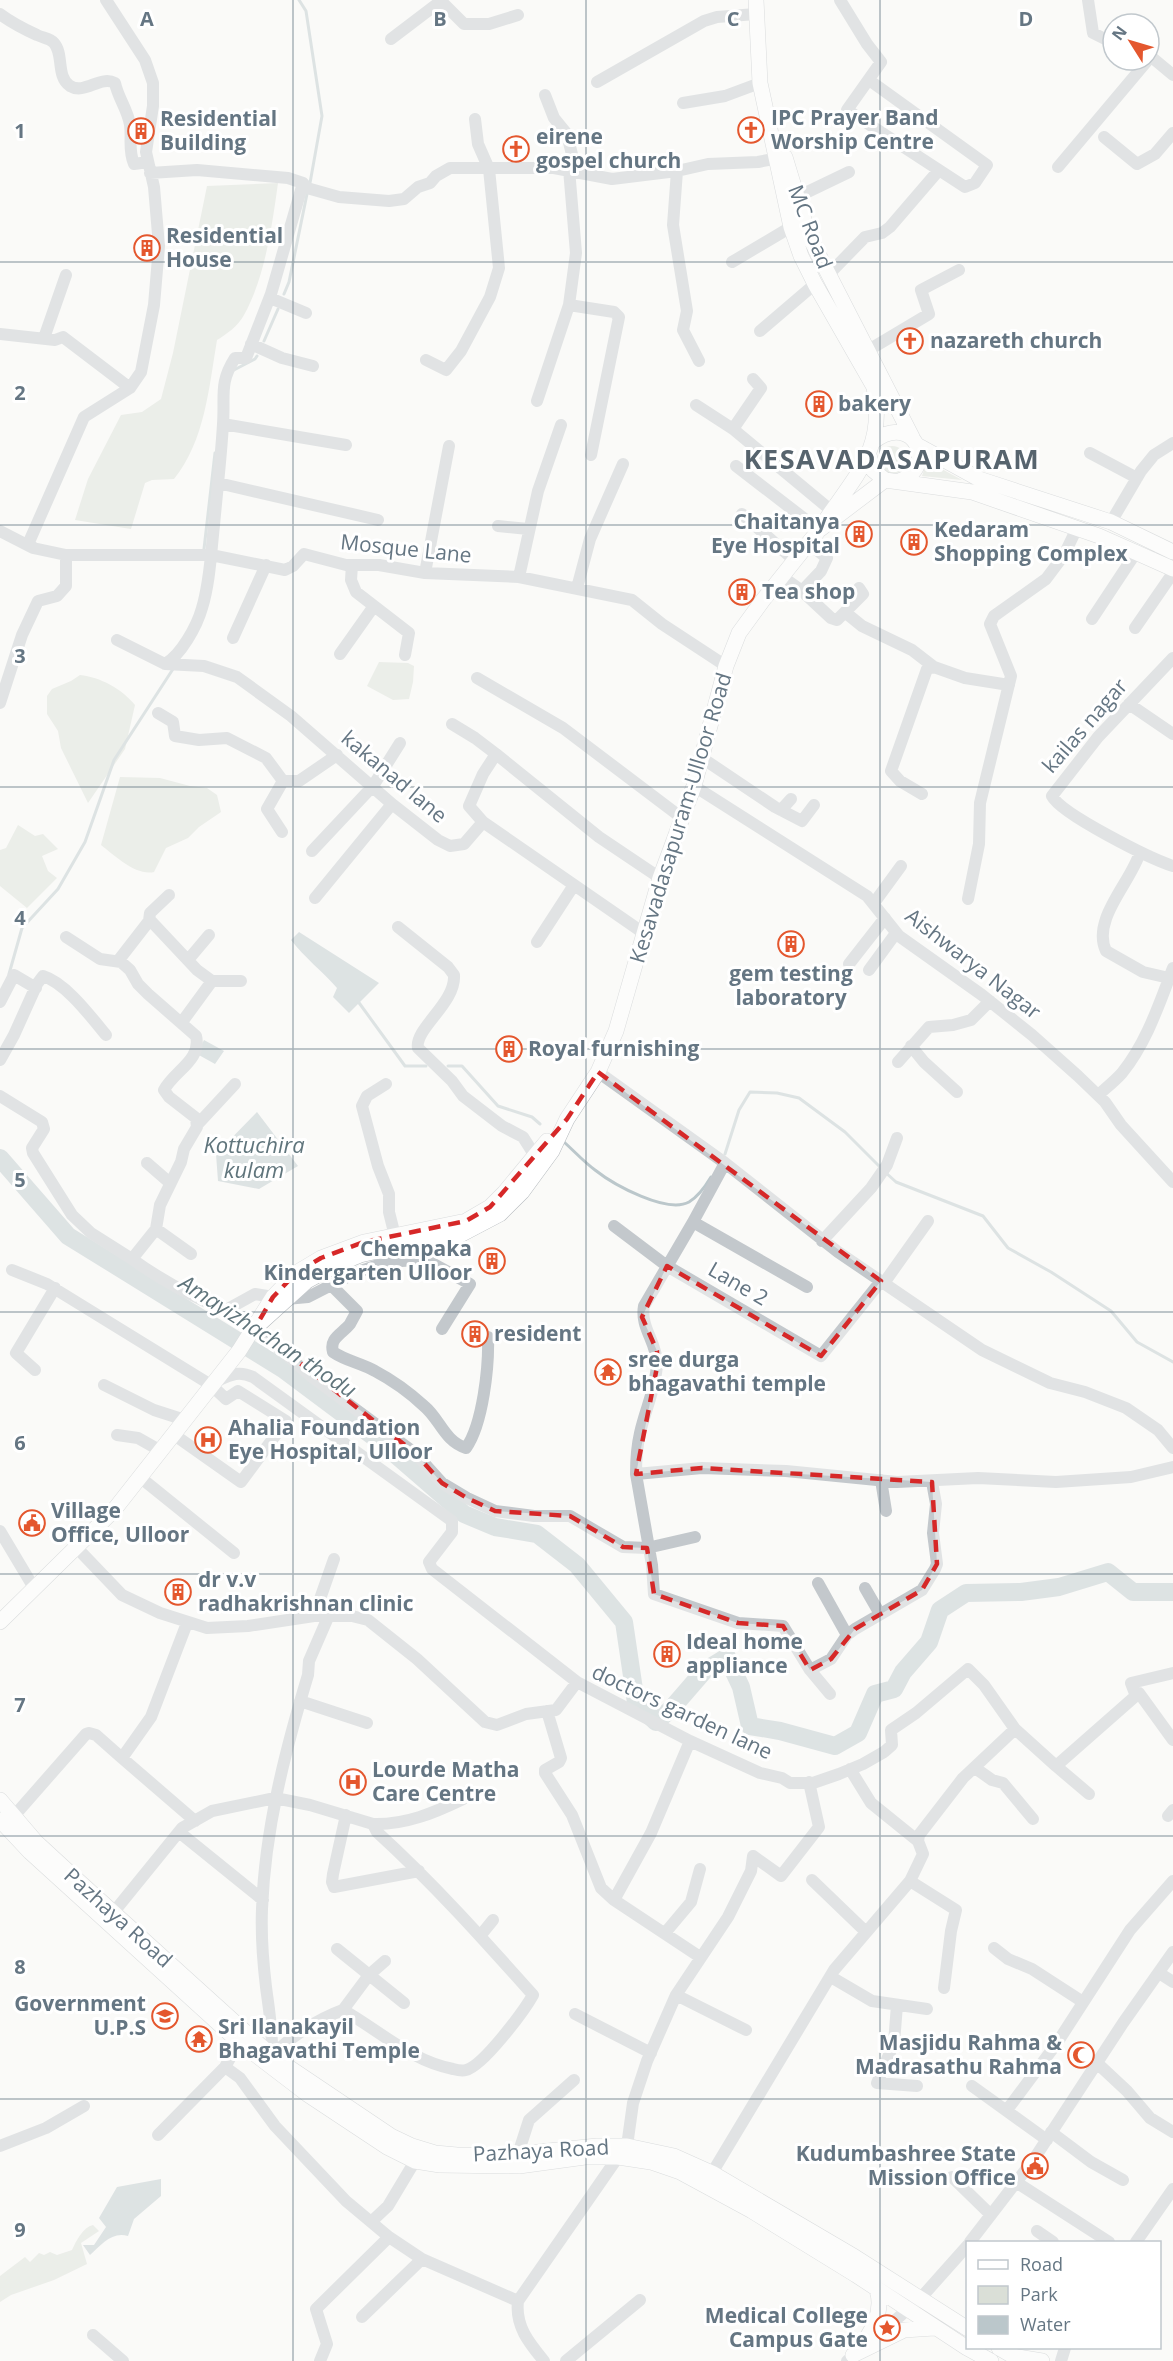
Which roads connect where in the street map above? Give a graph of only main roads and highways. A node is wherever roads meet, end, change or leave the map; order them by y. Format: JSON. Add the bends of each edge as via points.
{"nodes":[{"id":1,"x":766,"y":0,"type":"edge"},
{"id":2,"x":756,"y":7,"type":"edge"},
{"id":3,"x":781,"y":157,"type":"junction"},
{"id":4,"x":915,"y":441,"type":"junction"},
{"id":5,"x":872,"y":448,"type":"junction"},
{"id":6,"x":892,"y":480,"type":"junction"},
{"id":7,"x":975,"y":486,"type":"junction"},
{"id":8,"x":819,"y":530,"type":"junction"},
{"id":9,"x":1173,"y":552,"type":"edge"},
{"id":10,"x":1173,"y":571,"type":"edge"},
{"id":11,"x":567,"y":1119,"type":"junction"},
{"id":12,"x":279,"y":1298,"type":"junction"},
{"id":13,"x":1,"y":1620,"type":"edge"},
{"id":14,"x":0,"y":1800,"type":"edge"},
{"id":15,"x":7,"y":1818,"type":"edge"},
{"id":16,"x":269,"y":2060,"type":"junction"},
{"id":17,"x":621,"y":2150,"type":"junction"},
{"id":18,"x":877,"y":2290,"type":"junction"},
{"id":19,"x":913,"y":2305,"type":"junction"},
{"id":20,"x":935,"y":2328,"type":"junction"},
{"id":21,"x":966,"y":2328,"type":"edge"},
{"id":22,"x":966,"y":2346,"type":"edge"},
{"id":23,"x":971,"y":2349,"type":"edge"},
{"id":24,"x":1000,"y":2349,"type":"edge"},
{"id":25,"x":850,"y":2358,"type":"edge"},
{"id":26,"x":1015,"y":2359,"type":"edge"},
{"id":27,"x":991,"y":2361,"type":"edge"},
{"id":28,"x":1042,"y":2361,"type":"edge"}],
"edges":[{"from":1,"to":3,"type":"main road","name":"MC Road","via":[[772,103]]},
{"from":2,"to":3,"type":"main road","name":"MC Road","via":[[760,83]]},
{"from":3,"to":4,"type":"main road","name":"MC Road","via":[[809,236]]},
{"from":3,"to":5,"type":"main road","name":"MC Road","via":[[791,227],[801,256],[874,387],[878,404]]},
{"from":4,"to":5,"type":"main road","via":[[902,432],[890,431]]},
{"from":4,"to":6,"type":"main road","via":[[917,468],[912,474]]},
{"from":4,"to":7,"type":"main road"},
{"from":5,"to":6,"type":"main road","via":[[873,470]]},
{"from":5,"to":8,"type":"main road"},
{"from":6,"to":7,"type":"main road"},
{"from":6,"to":8,"type":"main road"},
{"from":7,"to":9,"type":"main road","via":[[1111,522]]},
{"from":7,"to":10,"type":"main road","via":[[1137,551]]},
{"from":8,"to":11,"type":"main road","name":"Kesavadasapuram-Ulloor Road","via":[[739,633],[726,666],[694,786],[660,878],[616,1031],[598,1072]]},
{"from":11,"to":12,"type":"main road","name":"Kesavadasapuram-Ulloor Road","via":[[490,1207],[466,1221],[364,1242],[321,1258],[296,1273]]},
{"from":11,"to":12,"type":"main road","name":"Kesavadasapuram-Ulloor Road","via":[[552,1151],[500,1214],[460,1235],[360,1255]]},
{"from":12,"to":13,"type":"main road","name":"Kesavadasapuram-Ulloor Road","via":[[114,1510]]},
{"from":14,"to":15,"type":"main road","name":"Pazhaya Road"},
{"from":15,"to":16,"type":"main road","name":"Pazhaya Road"},
{"from":15,"to":16,"type":"main road","via":[[30,1852],[239,2042]]},
{"from":16,"to":17,"type":"main road","name":"Pazhaya Road","via":[[370,2123],[412,2146],[435,2153],[498,2156],[597,2146]]},
{"from":16,"to":17,"type":"main road","via":[[340,2118],[415,2161],[519,2166]]},
{"from":17,"to":18,"type":"main road","via":[[680,2172],[788,2233]]},
{"from":17,"to":19,"type":"main road","name":"Pazhaya Road","via":[[674,2156],[712,2173],[855,2257]]},
{"from":18,"to":19,"type":"main road"},
{"from":18,"to":25,"type":"main road","via":[[881,2303],[870,2335]]},
{"from":19,"to":20,"type":"main road"},
{"from":19,"to":21,"type":"main road"},
{"from":20,"to":22,"type":"main road"},
{"from":20,"to":25,"type":"main road","via":[[904,2330]]},
{"from":23,"to":27,"type":"main road"},
{"from":24,"to":26,"type":"main road"},
{"from":26,"to":28,"type":"main road"}]}
